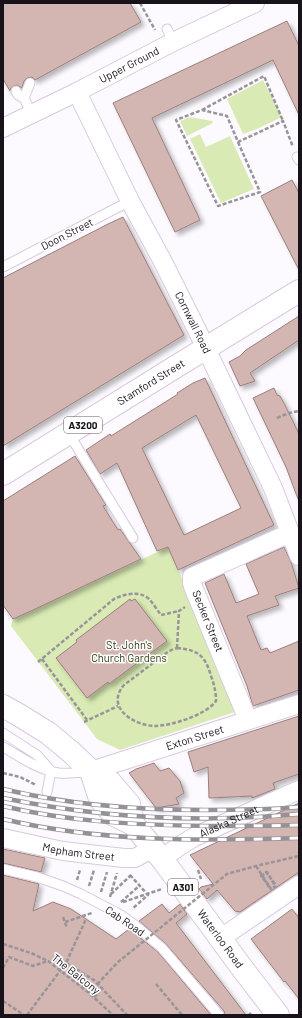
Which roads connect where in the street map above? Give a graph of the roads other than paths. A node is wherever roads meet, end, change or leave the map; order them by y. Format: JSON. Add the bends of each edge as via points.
{"nodes":[{"id":1,"x":255,"y":3,"type":"edge"},
{"id":2,"x":30,"y":83,"type":"dead end"},
{"id":3,"x":16,"y":91,"type":"dead end"},
{"id":4,"x":77,"y":92,"type":"junction"},
{"id":5,"x":24,"y":98,"type":"junction"},
{"id":6,"x":32,"y":115,"type":"junction"},
{"id":7,"x":3,"y":128,"type":"edge"},
{"id":8,"x":130,"y":201,"type":"junction"},
{"id":9,"x":3,"y":267,"type":"edge"},
{"id":10,"x":299,"y":291,"type":"edge"},
{"id":11,"x":206,"y":348,"type":"junction"},
{"id":12,"x":69,"y":434,"type":"junction"},
{"id":13,"x":3,"y":474,"type":"edge"},
{"id":14,"x":290,"y":533,"type":"junction"},
{"id":15,"x":133,"y":538,"type":"dead end"},
{"id":16,"x":299,"y":554,"type":"edge"},
{"id":17,"x":299,"y":704,"type":"edge"},
{"id":18,"x":3,"y":706,"type":"edge"},
{"id":19,"x":248,"y":720,"type":"junction"},
{"id":20,"x":3,"y":733,"type":"edge"},
{"id":21,"x":3,"y":747,"type":"edge"},
{"id":22,"x":51,"y":771,"type":"junction"},
{"id":23,"x":91,"y":771,"type":"junction"},
{"id":24,"x":44,"y":789,"type":"road end"},
{"id":25,"x":299,"y":790,"type":"edge"},
{"id":26,"x":3,"y":838,"type":"edge"},
{"id":27,"x":158,"y":853,"type":"junction"},
{"id":28,"x":3,"y":869,"type":"edge"},
{"id":29,"x":299,"y":885,"type":"edge"},
{"id":30,"x":221,"y":938,"type":"junction"},
{"id":31,"x":219,"y":1015,"type":"edge"},
{"id":32,"x":278,"y":1015,"type":"edge"}],
"edges":[{"from":1,"to":4,"type":"street","name":"Upper Ground","via":[[166,35]]},
{"from":2,"to":5,"type":"lane"},
{"from":3,"to":5,"type":"lane"},
{"from":4,"to":6,"type":"street","name":"Upper Ground"},
{"from":4,"to":8,"type":"street","name":"Cornwall Road"},
{"from":5,"to":6,"type":"lane"},
{"from":6,"to":7,"type":"street","name":"Upper Ground"},
{"from":8,"to":9,"type":"lane","name":"Doon Street"},
{"from":8,"to":11,"type":"street","name":"Cornwall Road"},
{"from":10,"to":11,"type":"main road","name":"Stamford Street","number":"A3200"},
{"from":11,"to":12,"type":"main road","name":"Stamford Street","number":"A3200"},
{"from":11,"to":14,"type":"street","name":"Cornwall Road","via":[[273,488]]},
{"from":12,"to":13,"type":"main road","name":"Stamford Street","number":"A3200"},
{"from":12,"to":15,"type":"lane"},
{"from":14,"to":16,"type":"street","name":"Cornwall Road"},
{"from":14,"to":19,"type":"street","name":"Secker Street","via":[[192,577],[192,583]]},
{"from":17,"to":19,"type":"street","name":"Exton Street"},
{"from":18,"to":23,"type":"main road","name":"Waterloo Road","number":"A301","via":[[48,733]]},
{"from":19,"to":23,"type":"street","name":"Exton Street"},
{"from":20,"to":22,"type":"lane","via":[[37,755]]},
{"from":21,"to":22,"type":"lane","via":[[38,767]]},
{"from":22,"to":23,"type":"lane"},
{"from":22,"to":24,"type":"lane"},
{"from":23,"to":27,"type":"main road","name":"Waterloo Road","number":"A301","via":[[100,799],[114,815],[133,824]]},
{"from":25,"to":27,"type":"street","name":"Alaska Street","via":[[194,837],[178,847]]},
{"from":26,"to":27,"type":"street","name":"Mepham Street","via":[[63,851],[124,858]]},
{"from":27,"to":30,"type":"main road","name":"Waterloo Road","number":"A301"},
{"from":28,"to":31,"type":"lane","name":"Cab Road","via":[[51,881],[124,917],[162,948]]},
{"from":29,"to":30,"type":"street"},
{"from":30,"to":32,"type":"main road","name":"Waterloo Road","number":"A301"}]}
